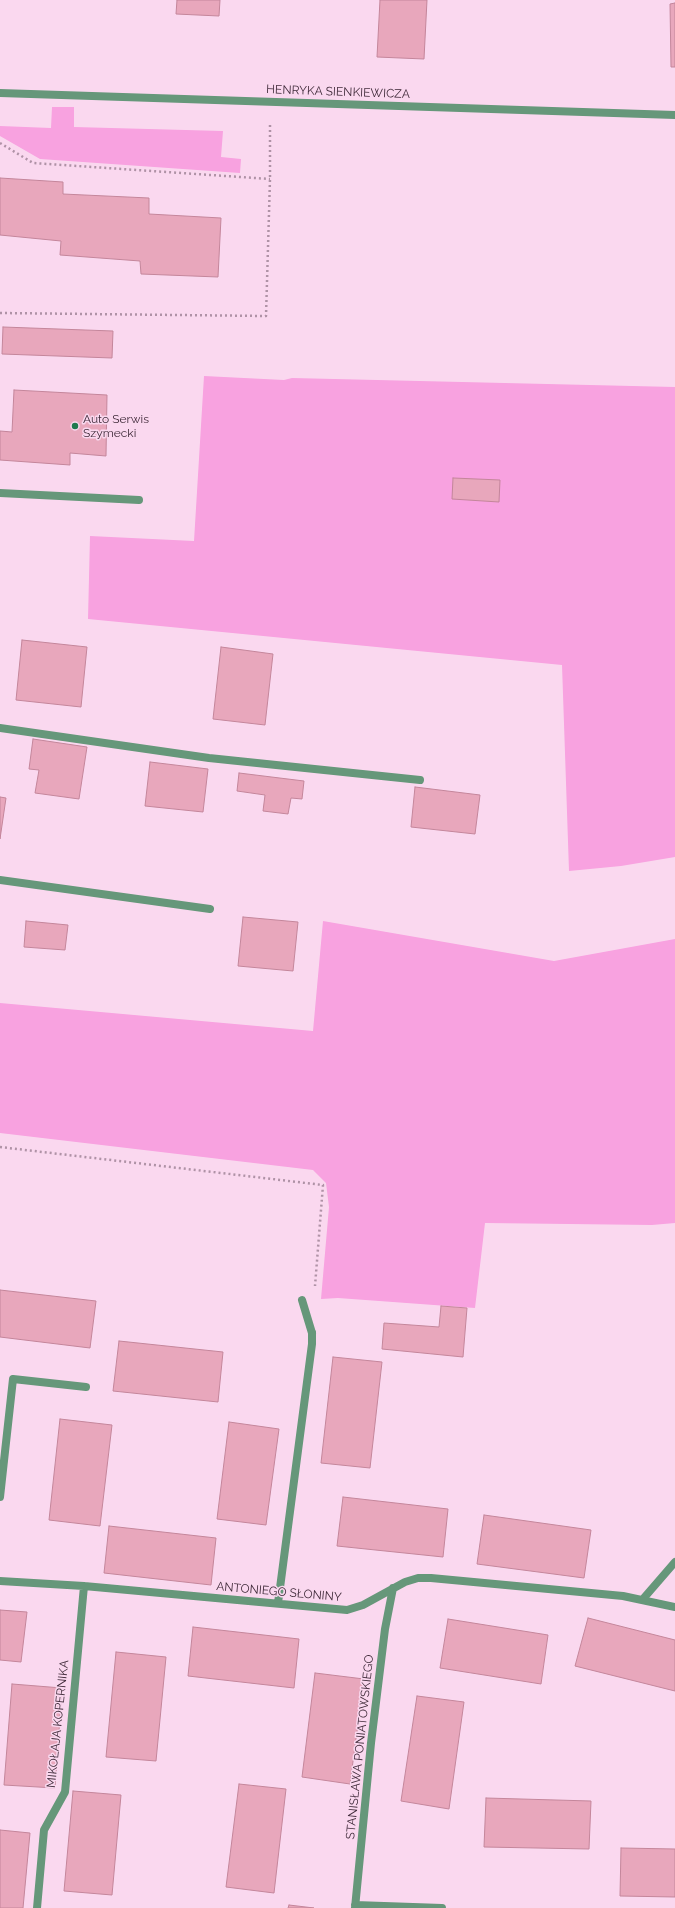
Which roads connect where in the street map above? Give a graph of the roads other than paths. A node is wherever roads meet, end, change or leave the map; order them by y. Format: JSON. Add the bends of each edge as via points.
{"nodes":[{"id":1,"x":0,"y":93,"type":"edge"},
{"id":2,"x":675,"y":114,"type":"edge"},
{"id":3,"x":0,"y":493,"type":"edge"},
{"id":4,"x":139,"y":500,"type":"dead end"},
{"id":5,"x":0,"y":728,"type":"edge"},
{"id":6,"x":420,"y":780,"type":"dead end"},
{"id":7,"x":0,"y":880,"type":"edge"},
{"id":8,"x":210,"y":909,"type":"dead end"},
{"id":9,"x":302,"y":1300,"type":"dead end"},
{"id":10,"x":86,"y":1388,"type":"dead end"},
{"id":11,"x":0,"y":1497,"type":"edge"},
{"id":12,"x":675,"y":1562,"type":"edge"},
{"id":13,"x":0,"y":1581,"type":"edge"},
{"id":14,"x":84,"y":1586,"type":"junction"},
{"id":15,"x":393,"y":1588,"type":"junction"},
{"id":16,"x":643,"y":1599,"type":"junction"},
{"id":17,"x":278,"y":1603,"type":"junction"},
{"id":18,"x":675,"y":1607,"type":"edge"},
{"id":19,"x":355,"y":1907,"type":"edge"},
{"id":20,"x":37,"y":1908,"type":"edge"},
{"id":21,"x":442,"y":1908,"type":"edge"}],
"edges":[{"from":1,"to":2,"type":"street","name":"HENRYKA SIENKIEWICZA"},
{"from":3,"to":4,"type":"street"},
{"from":5,"to":6,"type":"street","via":[[209,758]]},
{"from":7,"to":8,"type":"street"},
{"from":9,"to":17,"type":"street","via":[[312,1333],[312,1344]]},
{"from":10,"to":11,"type":"street","via":[[13,1379]]},
{"from":12,"to":16,"type":"street"},
{"from":13,"to":14,"type":"street","name":"ANTONIEGO SŁONINY"},
{"from":14,"to":17,"type":"street","name":"ANTONIEGO SŁONINY"},
{"from":14,"to":20,"type":"street","name":"MIKOŁAJA KOPERNIKA","via":[[65,1792],[44,1830]]},
{"from":15,"to":16,"type":"street","name":"ANTONIEGO SŁONINY","via":[[411,1580],[431,1578]]},
{"from":15,"to":17,"type":"street","name":"ANTONIEGO SŁONINY","via":[[363,1605],[347,1610]]},
{"from":15,"to":19,"type":"street","name":"STANISŁAWA PONIATOWSKIEGO","via":[[372,1728]]},
{"from":16,"to":18,"type":"street","name":"ANTONIEGO SŁONINY"},
{"from":19,"to":21,"type":"street"}]}
